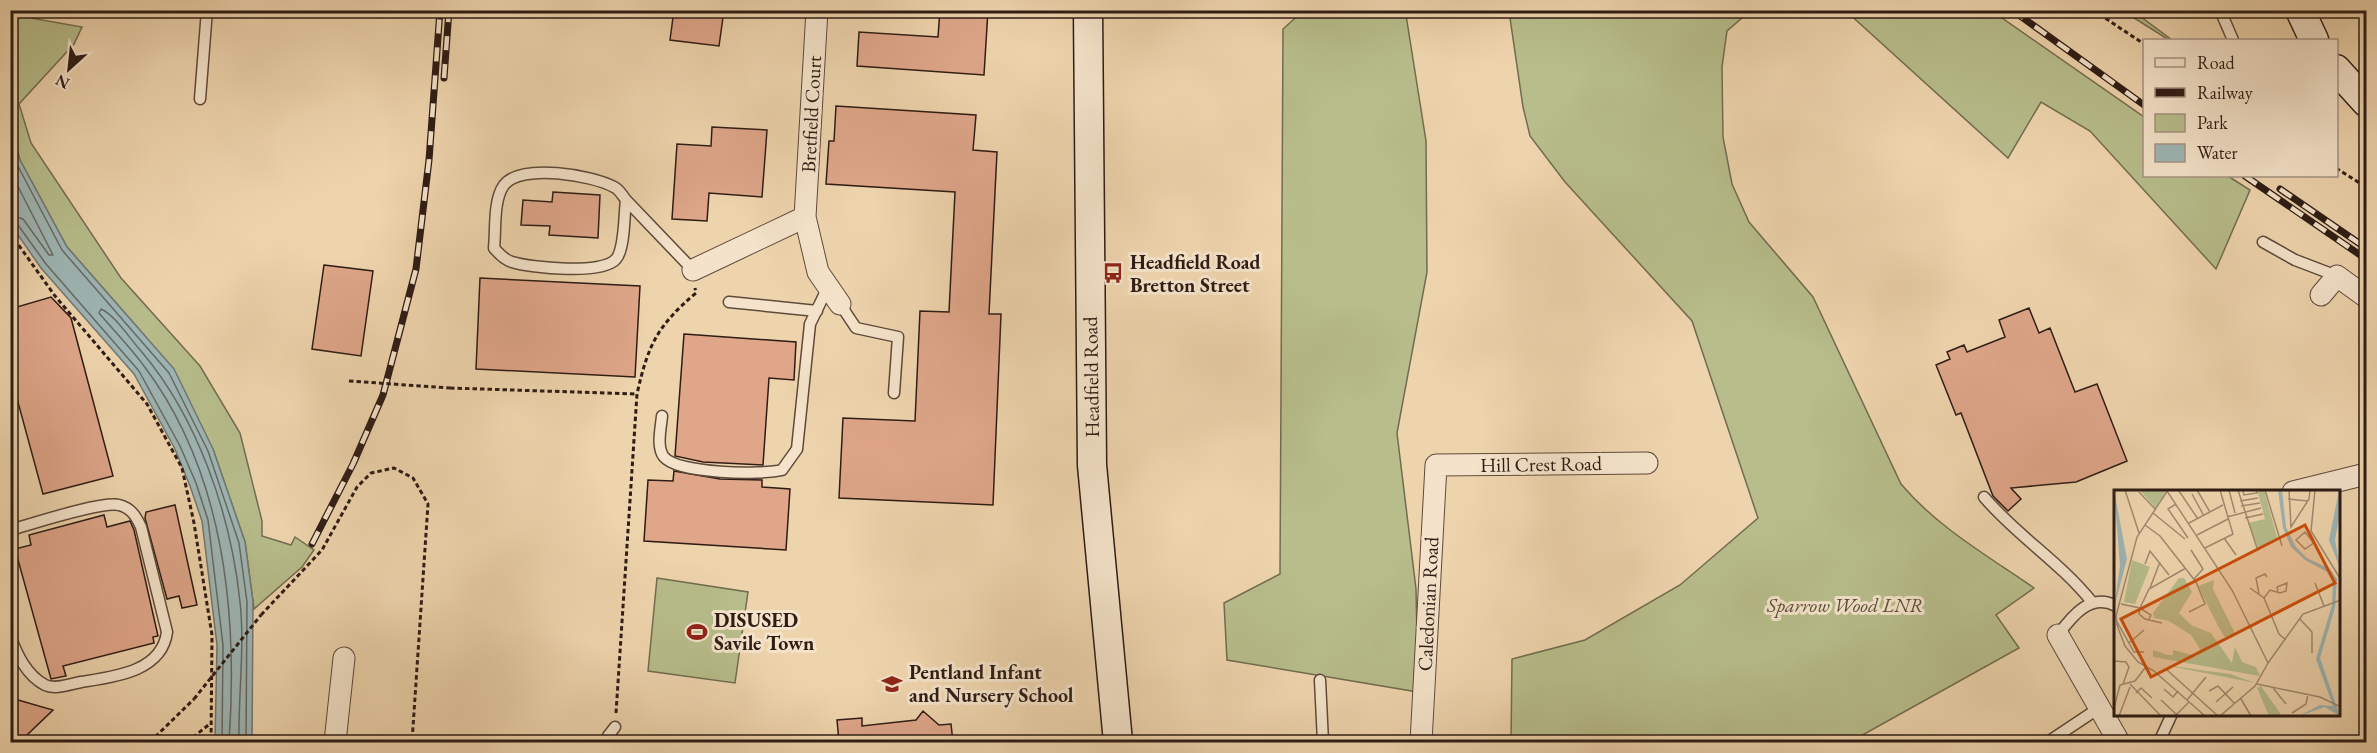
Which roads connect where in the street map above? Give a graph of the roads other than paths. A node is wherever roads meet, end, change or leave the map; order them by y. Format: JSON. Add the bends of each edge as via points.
{"nodes":[{"id":1,"x":207,"y":10,"type":"edge"},
{"id":2,"x":817,"y":10,"type":"edge"},
{"id":3,"x":1088,"y":10,"type":"edge"},
{"id":4,"x":2220,"y":10,"type":"edge"},
{"id":5,"x":2300,"y":10,"type":"edge"},
{"id":6,"x":2233,"y":39,"type":"edge"},
{"id":7,"x":2314,"y":39,"type":"edge"},
{"id":8,"x":2338,"y":70,"type":"edge"},
{"id":9,"x":200,"y":99,"type":"dead end"},
{"id":10,"x":2367,"y":102,"type":"edge"},
{"id":11,"x":626,"y":200,"type":"junction"},
{"id":12,"x":805,"y":217,"type":"junction"},
{"id":13,"x":2263,"y":242,"type":"dead end"},
{"id":14,"x":693,"y":270,"type":"joint"},
{"id":15,"x":2337,"y":276,"type":"junction"},
{"id":16,"x":834,"y":295,"type":"junction"},
{"id":17,"x":2321,"y":295,"type":"dead end"},
{"id":18,"x":2367,"y":297,"type":"edge"},
{"id":19,"x":729,"y":302,"type":"dead end"},
{"id":20,"x":817,"y":311,"type":"junction"},
{"id":21,"x":894,"y":393,"type":"dead end"},
{"id":22,"x":662,"y":416,"type":"dead end"},
{"id":23,"x":1647,"y":463,"type":"dead end"},
{"id":24,"x":1436,"y":465,"type":"joint"},
{"id":25,"x":2367,"y":474,"type":"edge"},
{"id":26,"x":2301,"y":490,"type":"edge"},
{"id":27,"x":1984,"y":497,"type":"dead end"},
{"id":28,"x":10,"y":530,"type":"edge"},
{"id":29,"x":2092,"y":602,"type":"junction"},
{"id":30,"x":2114,"y":605,"type":"edge"},
{"id":31,"x":2058,"y":635,"type":"joint"},
{"id":32,"x":10,"y":636,"type":"edge"},
{"id":33,"x":344,"y":658,"type":"dead end"},
{"id":34,"x":1320,"y":681,"type":"dead end"},
{"id":35,"x":2099,"y":708,"type":"junction"},
{"id":36,"x":2171,"y":717,"type":"edge"},
{"id":37,"x":615,"y":727,"type":"road end"},
{"id":38,"x":335,"y":742,"type":"edge"},
{"id":39,"x":607,"y":742,"type":"edge"},
{"id":40,"x":1118,"y":742,"type":"edge"},
{"id":41,"x":1323,"y":742,"type":"edge"},
{"id":42,"x":1421,"y":742,"type":"edge"},
{"id":43,"x":2048,"y":742,"type":"edge"},
{"id":44,"x":2119,"y":742,"type":"edge"},
{"id":45,"x":2159,"y":742,"type":"edge"}],
"edges":[{"from":1,"to":9,"type":"lane"},
{"from":2,"to":12,"type":"street","name":"Bretfield Court"},
{"from":3,"to":40,"type":"street","name":"Headfield Road","via":[[1092,465]]},
{"from":4,"to":6,"type":"lane"},
{"from":5,"to":7,"type":"street"},
{"from":8,"to":10,"type":"street"},
{"from":11,"to":11,"type":"lane","via":[[621,247],[617,259],[608,265],[555,268],[511,262],[494,248],[499,195],[513,177],[540,173],[582,176],[617,188]]},
{"from":11,"to":14,"type":"lane"},
{"from":12,"to":14,"type":"street"},
{"from":12,"to":16,"type":"street","name":"Bretfield Court","via":[[818,272]]},
{"from":13,"to":15,"type":"lane"},
{"from":15,"to":17,"type":"street"},
{"from":15,"to":18,"type":"street"},
{"from":16,"to":20,"type":"lane"},
{"from":16,"to":21,"type":"lane","via":[[856,328],[898,337]]},
{"from":19,"to":20,"type":"lane"},
{"from":20,"to":22,"type":"lane","via":[[810,324],[798,442],[782,470],[767,474],[671,463],[663,455],[660,443]]},
{"from":23,"to":24,"type":"street","name":"Hill Crest Road"},
{"from":24,"to":42,"type":"street","name":"Caledonian Road"},
{"from":25,"to":26,"type":"street"},
{"from":27,"to":29,"type":"lane","via":[[1996,512],[2074,579]]},
{"from":28,"to":32,"type":"lane","via":[[112,504],[129,509],[141,527],[167,632],[163,647],[135,670],[52,687],[26,669]]},
{"from":29,"to":30,"type":"lane"},
{"from":29,"to":31,"type":"lane","via":[[2071,618]]},
{"from":31,"to":35,"type":"street"},
{"from":33,"to":38,"type":"street"},
{"from":34,"to":41,"type":"lane"},
{"from":35,"to":43,"type":"lane"},
{"from":35,"to":44,"type":"street"},
{"from":36,"to":45,"type":"lane"},
{"from":37,"to":39,"type":"lane"}]}
